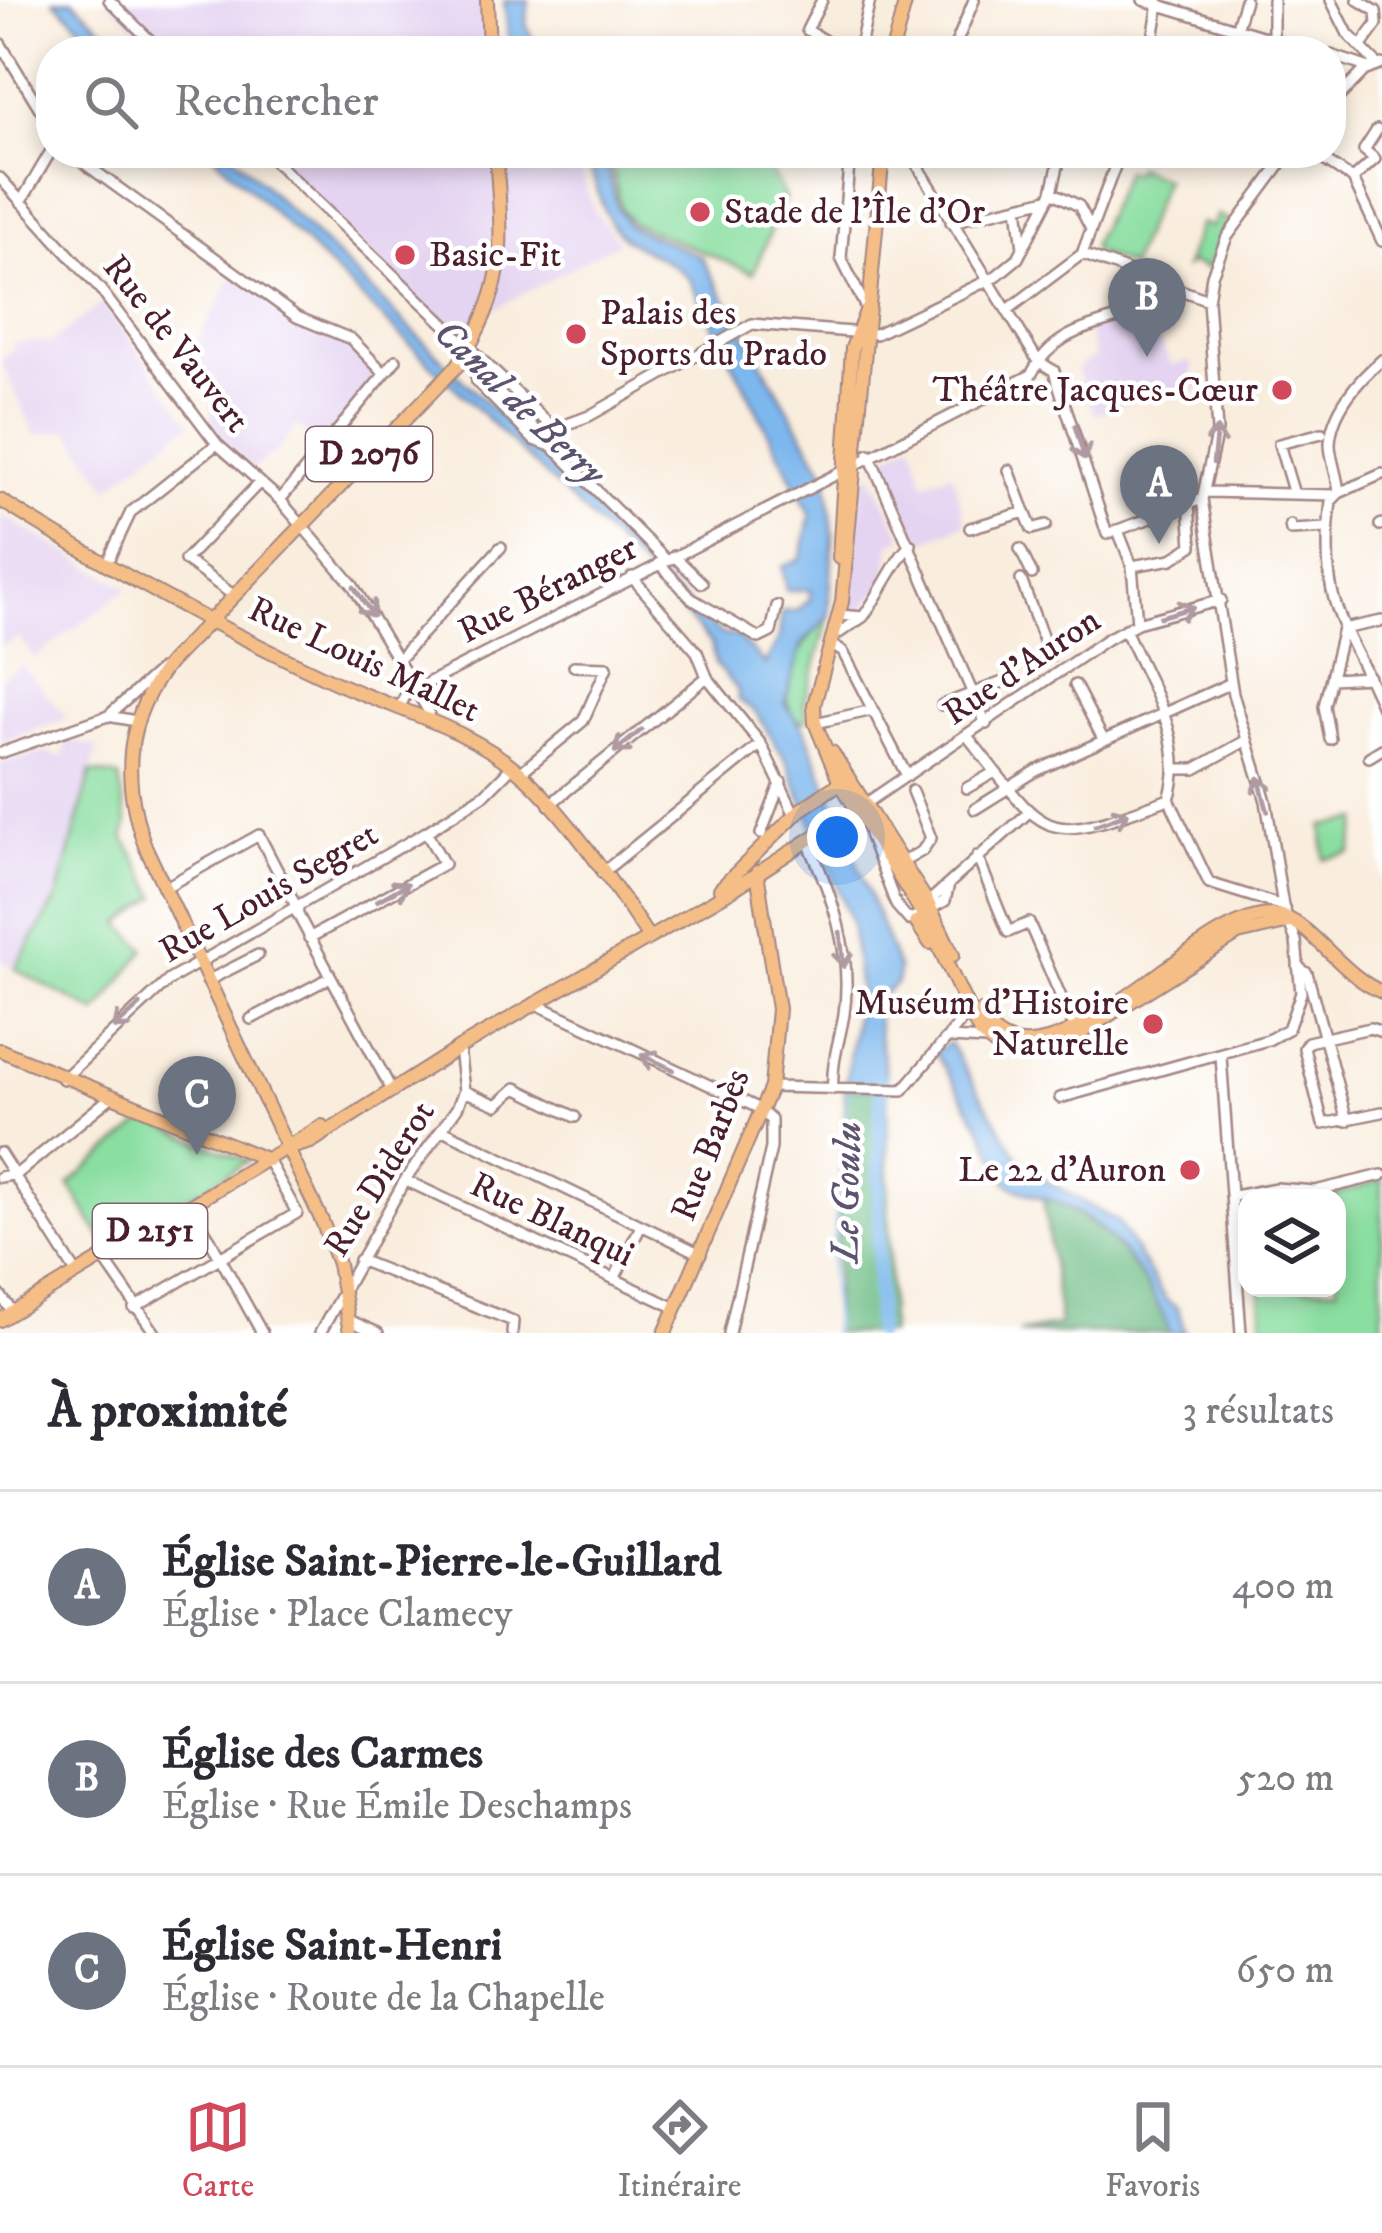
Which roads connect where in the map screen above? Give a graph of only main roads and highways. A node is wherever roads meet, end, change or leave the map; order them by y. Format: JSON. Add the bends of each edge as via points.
{"nodes":[{"id":1,"x":487,"y":0,"type":"edge"},
{"id":2,"x":906,"y":0,"type":"edge"},
{"id":3,"x":488,"y":36,"type":"edge"},
{"id":4,"x":896,"y":36,"type":"edge"},
{"id":5,"x":497,"y":168,"type":"edge"},
{"id":6,"x":881,"y":168,"type":"edge"},
{"id":7,"x":851,"y":465,"type":"junction"},
{"id":8,"x":0,"y":500,"type":"edge"},
{"id":9,"x":840,"y":608,"type":"junction"},
{"id":10,"x":209,"y":620,"type":"junction"},
{"id":11,"x":818,"y":729,"type":"junction"},
{"id":12,"x":835,"y":786,"type":"junction"},
{"id":13,"x":856,"y":807,"type":"junction"},
{"id":14,"x":767,"y":856,"type":"junction"},
{"id":15,"x":749,"y":883,"type":"junction"},
{"id":16,"x":924,"y":912,"type":"junction"},
{"id":17,"x":1290,"y":922,"type":"junction"},
{"id":18,"x":649,"y":938,"type":"junction"},
{"id":19,"x":1382,"y":992,"type":"edge"},
{"id":20,"x":0,"y":1050,"type":"edge"},
{"id":21,"x":286,"y":1149,"type":"junction"},
{"id":22,"x":268,"y":1160,"type":"junction"},
{"id":23,"x":6,"y":1316,"type":"edge"},
{"id":24,"x":353,"y":1327,"type":"edge"},
{"id":25,"x":665,"y":1333,"type":"edge"}],
"edges":[{"from":1,"to":3,"type":"main road"},
{"from":2,"to":4,"type":"main road"},
{"from":5,"to":10,"type":"main road","number":"D 2076","via":[[501,272],[463,357]]},
{"from":6,"to":7,"type":"main road"},
{"from":7,"to":9,"type":"main road"},
{"from":7,"to":9,"type":"main road","via":[[856,479]]},
{"from":8,"to":10,"type":"main road","name":"Rue Louis Mallet"},
{"from":9,"to":11,"type":"main road","via":[[814,705]]},
{"from":10,"to":18,"type":"main road","name":"Rue Louis Mallet","via":[[516,770]]},
{"from":10,"to":21,"type":"main road","number":"D 2076","via":[[171,661],[136,721],[129,802]]},
{"from":11,"to":12,"type":"main road"},
{"from":11,"to":13,"type":"main road"},
{"from":12,"to":13,"type":"main road"},
{"from":12,"to":14,"type":"main road","via":[[797,813]]},
{"from":13,"to":14,"type":"main road"},
{"from":13,"to":16,"type":"main road"},
{"from":13,"to":16,"type":"main road"},
{"from":14,"to":15,"type":"main road"},
{"from":14,"to":15,"type":"main road"},
{"from":15,"to":18,"type":"main road"},
{"from":15,"to":25,"type":"main road","name":"Rue Barbès","via":[[777,994],[771,1087]]},
{"from":16,"to":17,"type":"main road","via":[[942,931],[980,1015],[998,1038],[1023,1045],[1074,1027],[1234,926],[1271,916]]},
{"from":16,"to":17,"type":"main road","via":[[986,1040],[1024,1053],[1096,1027],[1238,934]]},
{"from":17,"to":19,"type":"main road","via":[[1346,973]]},
{"from":18,"to":21,"type":"main road"},
{"from":20,"to":22,"type":"main road"},
{"from":21,"to":22,"type":"main road","number":"D 2151"},
{"from":21,"to":24,"type":"main road","number":"D 2076","via":[[330,1241]]},
{"from":22,"to":23,"type":"main road","number":"D 2151"}]}
